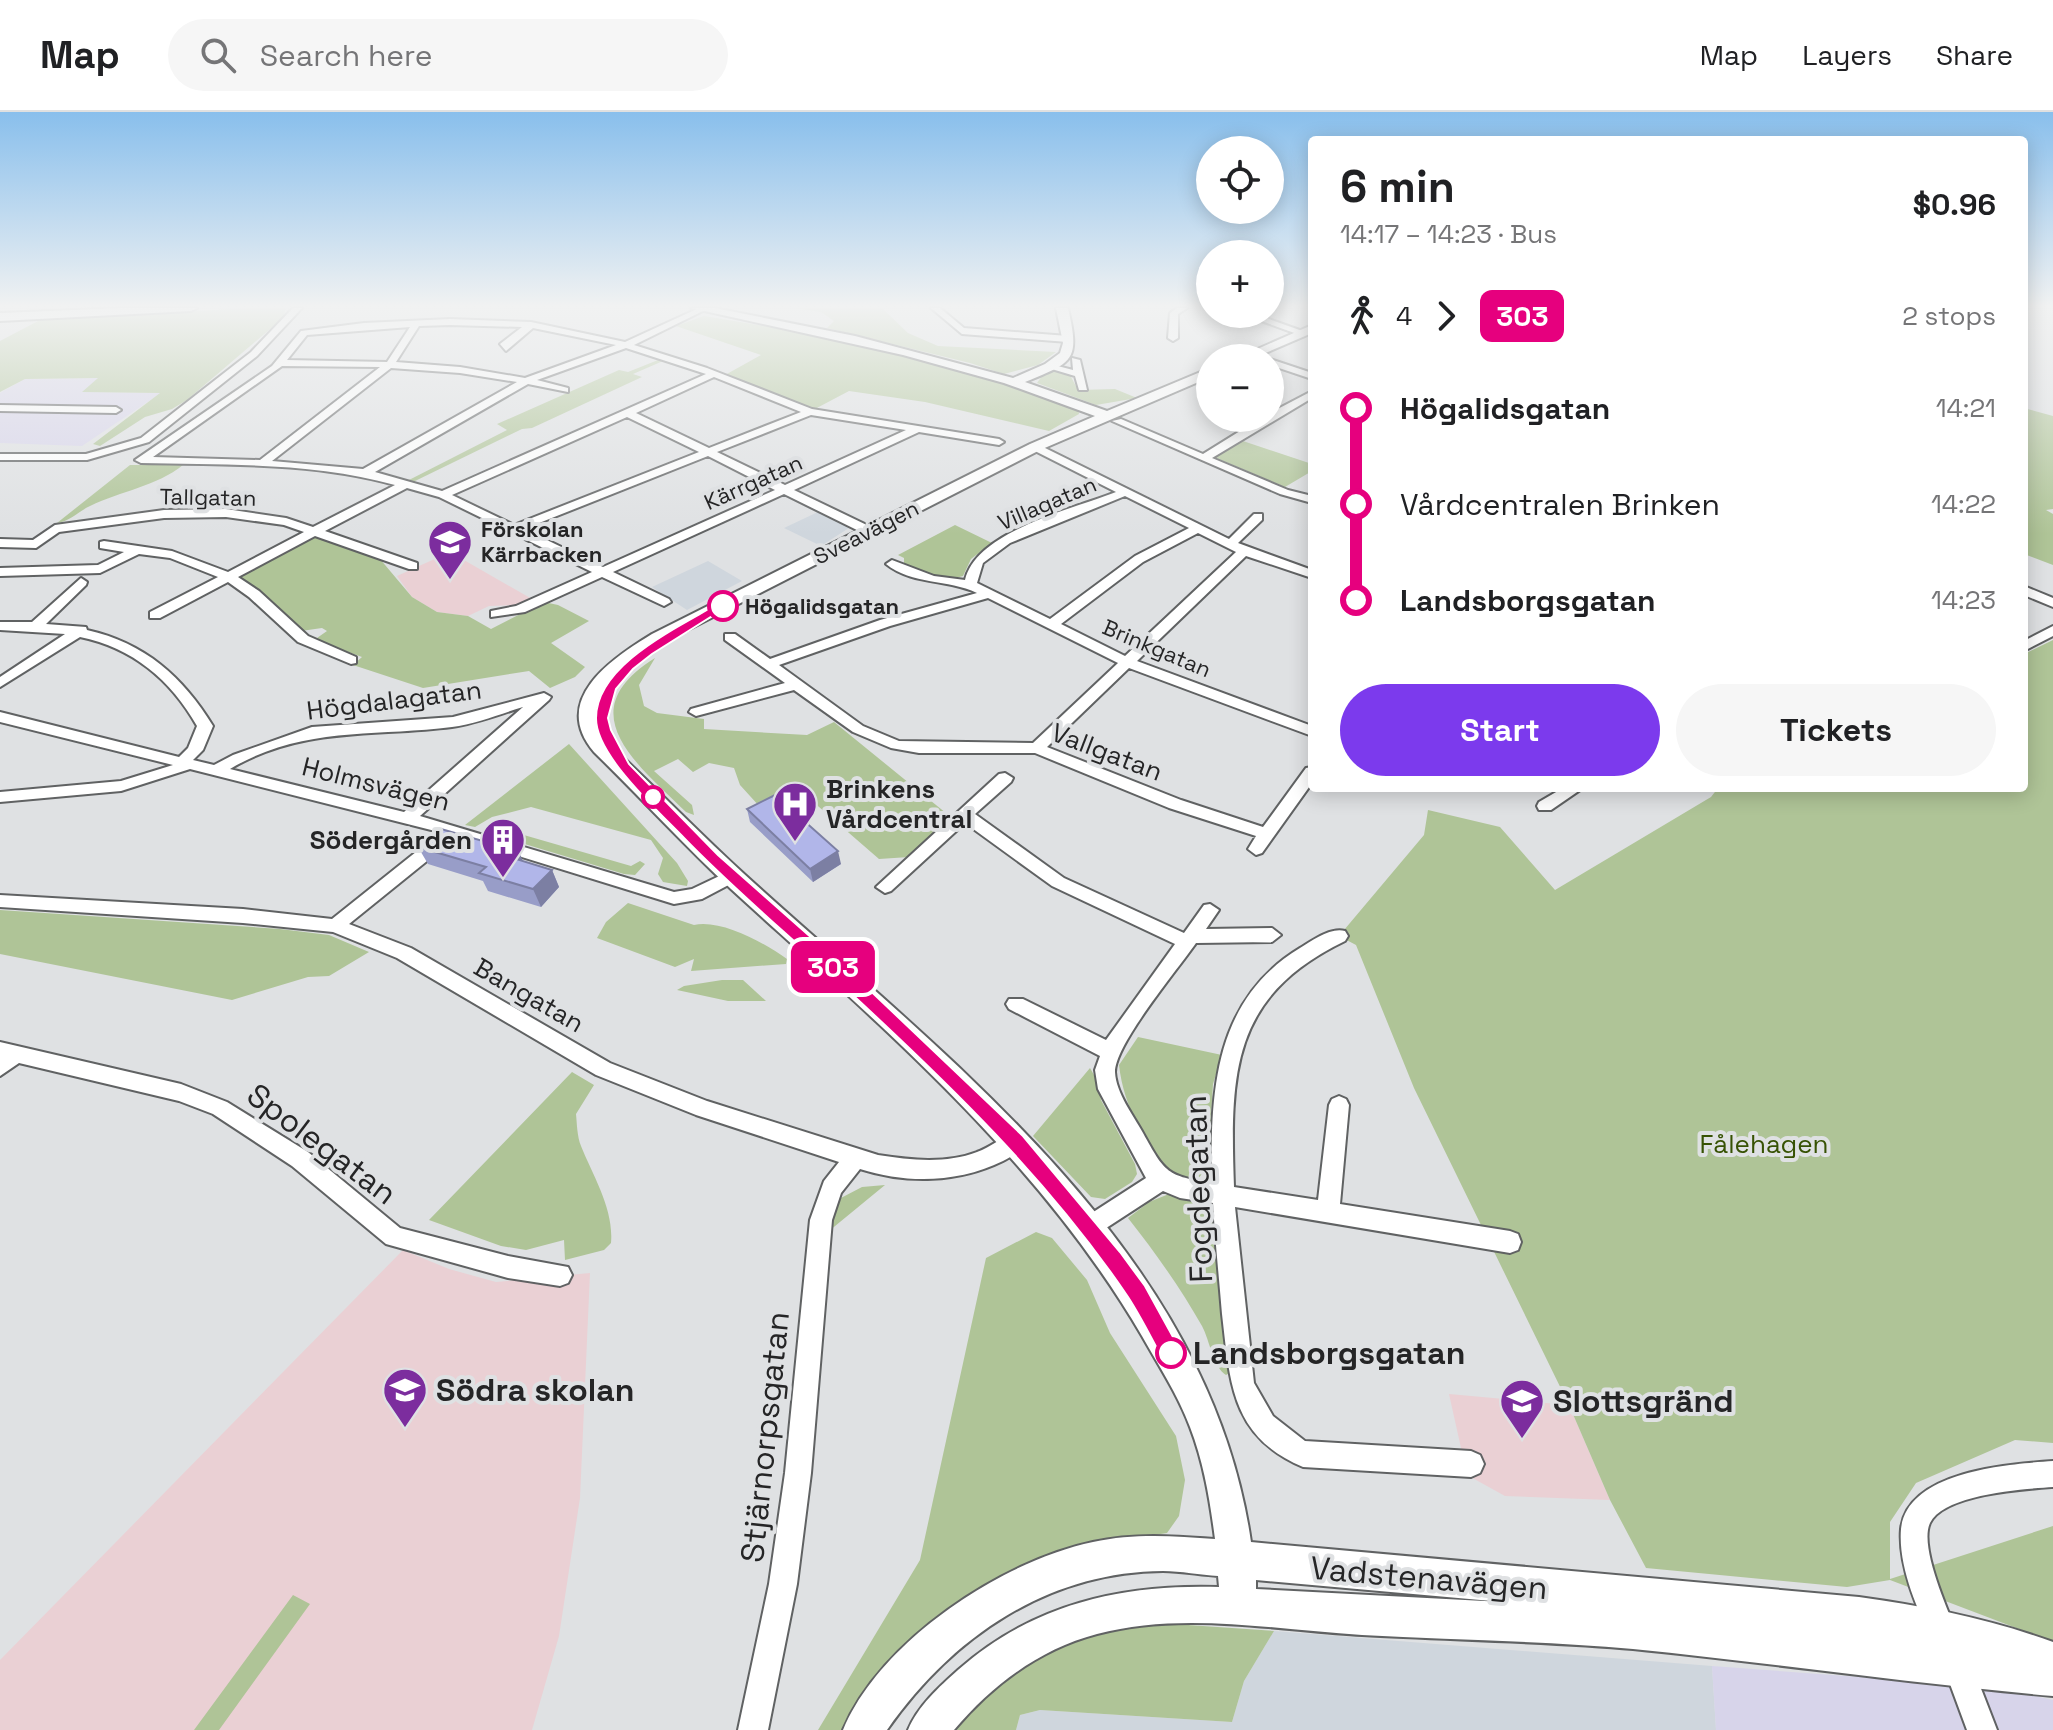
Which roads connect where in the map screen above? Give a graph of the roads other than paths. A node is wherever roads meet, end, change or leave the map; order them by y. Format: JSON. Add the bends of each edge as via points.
{"nodes":[{"id":1,"x":217,"y":384,"type":"edge"},
{"id":2,"x":251,"y":384,"type":"edge"},
{"id":3,"x":365,"y":384,"type":"edge"},
{"id":4,"x":522,"y":384,"type":"edge"},
{"id":5,"x":541,"y":384,"type":"edge"},
{"id":6,"x":694,"y":384,"type":"edge"},
{"id":7,"x":738,"y":384,"type":"edge"},
{"id":8,"x":1022,"y":384,"type":"edge"},
{"id":9,"x":1082,"y":384,"type":"edge"},
{"id":10,"x":1183,"y":384,"type":"edge"},
{"id":11,"x":213,"y":387,"type":"junction"},
{"id":12,"x":245,"y":388,"type":"junction"},
{"id":13,"x":1083,"y":388,"type":"dead end"},
{"id":14,"x":564,"y":390,"type":"dead end"},
{"id":15,"x":1308,"y":396,"type":"edge"},
{"id":16,"x":0,"y":408,"type":"edge"},
{"id":17,"x":116,"y":410,"type":"dead end"},
{"id":18,"x":1284,"y":410,"type":"edge"},
{"id":19,"x":810,"y":412,"type":"junction"},
{"id":20,"x":630,"y":414,"type":"junction"},
{"id":21,"x":1109,"y":417,"type":"junction"},
{"id":22,"x":918,"y":428,"type":"junction"},
{"id":23,"x":1246,"y":432,"type":"edge"},
{"id":24,"x":999,"y":442,"type":"dead end"},
{"id":25,"x":1035,"y":447,"type":"junction"},
{"id":26,"x":711,"y":451,"type":"junction"},
{"id":27,"x":0,"y":457,"type":"edge"},
{"id":28,"x":1204,"y":458,"type":"junction"},
{"id":29,"x":263,"y":463,"type":"junction"},
{"id":30,"x":0,"y":469,"type":"edge"},
{"id":31,"x":80,"y":469,"type":"dead end"},
{"id":32,"x":365,"y":473,"type":"junction"},
{"id":33,"x":406,"y":484,"type":"junction"},
{"id":34,"x":786,"y":489,"type":"junction"},
{"id":35,"x":1126,"y":492,"type":"junction"},
{"id":36,"x":443,"y":495,"type":"junction"},
{"id":37,"x":1308,"y":499,"type":"edge"},
{"id":38,"x":1258,"y":517,"type":"dead end"},
{"id":39,"x":1198,"y":528,"type":"junction"},
{"id":40,"x":514,"y":529,"type":"junction"},
{"id":41,"x":313,"y":531,"type":"junction"},
{"id":42,"x":869,"y":531,"type":"junction"},
{"id":43,"x":0,"y":543,"type":"edge"},
{"id":44,"x":104,"y":545,"type":"dead end"},
{"id":45,"x":1237,"y":547,"type":"junction"},
{"id":46,"x":139,"y":549,"type":"junction"},
{"id":47,"x":892,"y":564,"type":"dead end"},
{"id":48,"x":413,"y":566,"type":"dead end"},
{"id":49,"x":0,"y":572,"type":"edge"},
{"id":50,"x":603,"y":572,"type":"junction"},
{"id":51,"x":1308,"y":573,"type":"edge"},
{"id":52,"x":228,"y":576,"type":"junction"},
{"id":53,"x":81,"y":582,"type":"dead end"},
{"id":54,"x":970,"y":585,"type":"junction"},
{"id":55,"x":2028,"y":592,"type":"edge"},
{"id":56,"x":989,"y":594,"type":"junction"},
{"id":57,"x":664,"y":602,"type":"dead end"},
{"id":58,"x":2053,"y":603,"type":"edge"},
{"id":59,"x":496,"y":614,"type":"dead end"},
{"id":60,"x":155,"y":615,"type":"dead end"},
{"id":61,"x":37,"y":625,"type":"junction"},
{"id":62,"x":1051,"y":625,"type":"junction"},
{"id":63,"x":0,"y":626,"type":"edge"},
{"id":64,"x":81,"y":630,"type":"junction"},
{"id":65,"x":2053,"y":630,"type":"edge"},
{"id":66,"x":730,"y":637,"type":"dead end"},
{"id":67,"x":2028,"y":645,"type":"edge"},
{"id":68,"x":351,"y":660,"type":"dead end"},
{"id":69,"x":1126,"y":662,"type":"junction"},
{"id":70,"x":769,"y":664,"type":"junction"},
{"id":71,"x":0,"y":683,"type":"edge"},
{"id":72,"x":796,"y":683,"type":"junction"},
{"id":73,"x":696,"y":712,"type":"dead end"},
{"id":74,"x":0,"y":717,"type":"edge"},
{"id":75,"x":1308,"y":730,"type":"edge"},
{"id":76,"x":1037,"y":748,"type":"junction"},
{"id":77,"x":186,"y":763,"type":"junction"},
{"id":78,"x":216,"y":771,"type":"junction"},
{"id":79,"x":1005,"y":778,"type":"dead end"},
{"id":80,"x":1308,"y":778,"type":"edge"},
{"id":81,"x":1568,"y":792,"type":"edge"},
{"id":82,"x":0,"y":797,"type":"edge"},
{"id":83,"x":1545,"y":806,"type":"dead end"},
{"id":84,"x":966,"y":816,"type":"junction"},
{"id":85,"x":407,"y":818,"type":"junction"},
{"id":86,"x":454,"y":830,"type":"junction"},
{"id":87,"x":1267,"y":834,"type":"junction"},
{"id":88,"x":1256,"y":849,"type":"dead end"},
{"id":89,"x":732,"y":876,"type":"junction"},
{"id":90,"x":885,"y":887,"type":"dead end"},
{"id":91,"x":0,"y":901,"type":"edge"},
{"id":92,"x":1210,"y":910,"type":"dead end"},
{"id":93,"x":335,"y":926,"type":"junction"},
{"id":94,"x":1272,"y":935,"type":"dead end"},
{"id":95,"x":1339,"y":936,"type":"dead end"},
{"id":96,"x":1189,"y":939,"type":"junction"},
{"id":97,"x":1016,"y":1004,"type":"dead end"},
{"id":98,"x":1109,"y":1051,"type":"junction"},
{"id":99,"x":5,"y":1057,"type":"edge"},
{"id":100,"x":1339,"y":1105,"type":"dead end"},
{"id":101,"x":1016,"y":1141,"type":"junction"},
{"id":102,"x":855,"y":1159,"type":"junction"},
{"id":103,"x":1162,"y":1180,"type":"junction"},
{"id":104,"x":1224,"y":1193,"type":"junction"},
{"id":105,"x":1328,"y":1211,"type":"junction"},
{"id":106,"x":1089,"y":1227,"type":"junction"},
{"id":107,"x":1510,"y":1242,"type":"dead end"},
{"id":108,"x":560,"y":1275,"type":"dead end"},
{"id":109,"x":1471,"y":1464,"type":"dead end"},
{"id":110,"x":2053,"y":1474,"type":"edge"},
{"id":111,"x":1235,"y":1558,"type":"junction"},
{"id":112,"x":1239,"y":1607,"type":"junction"},
{"id":113,"x":1940,"y":1627,"type":"junction"},
{"id":114,"x":2053,"y":1661,"type":"edge"},
{"id":115,"x":1959,"y":1667,"type":"junction"},
{"id":116,"x":2053,"y":1676,"type":"edge"},
{"id":117,"x":753,"y":1730,"type":"edge"},
{"id":118,"x":863,"y":1730,"type":"edge"},
{"id":119,"x":928,"y":1730,"type":"edge"},
{"id":120,"x":1982,"y":1730,"type":"edge"}],
"edges":[{"from":1,"to":11,"type":"street"},
{"from":2,"to":12,"type":"street"},
{"from":3,"to":29,"type":"street"},
{"from":4,"to":32,"type":"street"},
{"from":5,"to":14,"type":"street"},
{"from":6,"to":20,"type":"street"},
{"from":7,"to":19,"type":"street"},
{"from":8,"to":21,"type":"main road"},
{"from":9,"to":13,"type":"street"},
{"from":10,"to":21,"type":"main road","name":"Sveavägen"},
{"from":11,"to":12,"type":"street"},
{"from":11,"to":27,"type":"street","via":[[158,432],[127,447],[80,457]]},
{"from":12,"to":29,"type":"street","via":[[141,460]]},
{"from":15,"to":18,"type":"street"},
{"from":16,"to":17,"type":"street"},
{"from":19,"to":22,"type":"street"},
{"from":19,"to":26,"type":"street"},
{"from":20,"to":26,"type":"street"},
{"from":20,"to":36,"type":"street"},
{"from":21,"to":25,"type":"main road","name":"Sveavägen"},
{"from":21,"to":28,"type":"street"},
{"from":22,"to":24,"type":"street"},
{"from":22,"to":34,"type":"street","name":"Kärrgatan"},
{"from":23,"to":28,"type":"street"},
{"from":25,"to":35,"type":"street"},
{"from":25,"to":42,"type":"main road","name":"Sveavägen"},
{"from":26,"to":34,"type":"street"},
{"from":26,"to":40,"type":"street"},
{"from":28,"to":37,"type":"street"},
{"from":29,"to":32,"type":"street"},
{"from":30,"to":31,"type":"street"},
{"from":32,"to":33,"type":"street"},
{"from":33,"to":36,"type":"street"},
{"from":33,"to":41,"type":"street"},
{"from":34,"to":42,"type":"street"},
{"from":34,"to":50,"type":"street","name":"Kärrgatan"},
{"from":35,"to":39,"type":"street"},
{"from":35,"to":54,"type":"street","name":"Villagatan","via":[[999,545],[976,563]]},
{"from":36,"to":40,"type":"street"},
{"from":38,"to":45,"type":"street"},
{"from":39,"to":45,"type":"street"},
{"from":39,"to":62,"type":"street","via":[[1139,559]]},
{"from":40,"to":50,"type":"street"},
{"from":41,"to":43,"type":"street","name":"Tallgatan","via":[[241,515],[164,514],[62,527],[36,544]]},
{"from":41,"to":48,"type":"street","name":"Tallgatan"},
{"from":41,"to":52,"type":"street"},
{"from":42,"to":89,"type":"main road","name":"Sveavägen","via":[[638,650],[614,668],[591,702],[592,734],[602,749]]},
{"from":44,"to":46,"type":"street"},
{"from":45,"to":51,"type":"street"},
{"from":45,"to":69,"type":"street"},
{"from":46,"to":49,"type":"street","via":[[100,569]]},
{"from":46,"to":52,"type":"street"},
{"from":47,"to":54,"type":"street","via":[[940,583]]},
{"from":50,"to":57,"type":"street"},
{"from":50,"to":59,"type":"street","name":"Kärrgatan","via":[[520,609]]},
{"from":52,"to":60,"type":"street"},
{"from":52,"to":68,"type":"street","via":[[303,639]]},
{"from":53,"to":61,"type":"street"},
{"from":54,"to":56,"type":"street"},
{"from":55,"to":58,"type":"street"},
{"from":56,"to":62,"type":"street","name":"Brinkgatan"},
{"from":56,"to":70,"type":"street"},
{"from":61,"to":63,"type":"street"},
{"from":61,"to":64,"type":"street"},
{"from":62,"to":69,"type":"street","name":"Brinkgatan"},
{"from":64,"to":71,"type":"street"},
{"from":64,"to":77,"type":"street","via":[[127,648],[178,687],[205,726]]},
{"from":65,"to":67,"type":"street"},
{"from":66,"to":70,"type":"street"},
{"from":69,"to":75,"type":"street","name":"Brinkgatan"},
{"from":69,"to":76,"type":"street"},
{"from":70,"to":72,"type":"street"},
{"from":72,"to":73,"type":"street"},
{"from":72,"to":76,"type":"street","name":"Vallgatan","via":[[877,738],[919,748]]},
{"from":74,"to":77,"type":"street","name":"Holmsvägen"},
{"from":76,"to":87,"type":"street","name":"Vallgatan","via":[[1175,804]]},
{"from":77,"to":78,"type":"street","name":"Holmsvägen"},
{"from":77,"to":82,"type":"street","via":[[162,776],[113,787]]},
{"from":78,"to":85,"type":"street","name":"Holmsvägen"},
{"from":78,"to":85,"type":"street","name":"Högdalagatan","via":[[312,732],[454,722],[544,697]]},
{"from":79,"to":84,"type":"street"},
{"from":80,"to":87,"type":"street"},
{"from":81,"to":83,"type":"street"},
{"from":84,"to":90,"type":"street"},
{"from":84,"to":96,"type":"street","via":[[1058,882]]},
{"from":85,"to":86,"type":"street","name":"Holmsvägen"},
{"from":86,"to":89,"type":"street","name":"Holmsvägen","via":[[674,898],[696,895]]},
{"from":86,"to":93,"type":"street"},
{"from":87,"to":88,"type":"street"},
{"from":89,"to":101,"type":"main road","name":"Sveavägen"},
{"from":91,"to":93,"type":"street","name":"Bangatan"},
{"from":92,"to":96,"type":"street"},
{"from":93,"to":102,"type":"street","name":"Bangatan","via":[[404,953],[635,1084]]},
{"from":94,"to":96,"type":"street"},
{"from":95,"to":104,"type":"street","name":"Fogdegatan","via":[[1280,970],[1244,1017],[1231,1049],[1224,1101]]},
{"from":96,"to":98,"type":"street"},
{"from":97,"to":98,"type":"street"},
{"from":98,"to":103,"type":"street","via":[[1108,1089]]},
{"from":99,"to":108,"type":"street","name":"Spolegatan","via":[[181,1093],[220,1108],[300,1159],[386,1232],[407,1243]]},
{"from":100,"to":105,"type":"street"},
{"from":101,"to":102,"type":"street","name":"Bangatan","via":[[972,1166],[898,1169]]},
{"from":101,"to":106,"type":"main road","name":"Sveavägen"},
{"from":102,"to":117,"type":"street","name":"Stjärnorpsgatan","via":[[832,1188],[821,1220],[798,1473],[783,1584]]},
{"from":103,"to":104,"type":"street","via":[[1180,1188]]},
{"from":103,"to":106,"type":"street"},
{"from":104,"to":105,"type":"street"},
{"from":104,"to":109,"type":"street","name":"Fogdegatan","via":[[1242,1383],[1252,1410],[1272,1432],[1291,1448],[1314,1456]]},
{"from":105,"to":107,"type":"street"},
{"from":106,"to":111,"type":"main road","name":"Sveavägen","via":[[1137,1293],[1192,1393],[1225,1486]]},
{"from":110,"to":113,"type":"street","via":[[1990,1481],[1931,1501],[1918,1517],[1917,1550]]},
{"from":111,"to":112,"type":"main road","name":"Sveavägen"},
{"from":111,"to":113,"type":"main road","name":"Vadstenavägen"},
{"from":111,"to":118,"type":"main road","name":"Vadstenavägen","via":[[1164,1553],[1093,1561],[1007,1591],[939,1638]]},
{"from":112,"to":115,"type":"main road","name":"Vadstenavägen","via":[[1569,1625]]},
{"from":112,"to":119,"type":"main road","name":"Vadstenavägen","via":[[1149,1607],[1057,1628],[1011,1650]]},
{"from":113,"to":114,"type":"main road","name":"Vadstenavägen"},
{"from":113,"to":115,"type":"street"},
{"from":115,"to":116,"type":"main road","name":"Vadstenavägen"},
{"from":115,"to":120,"type":"street"}]}
